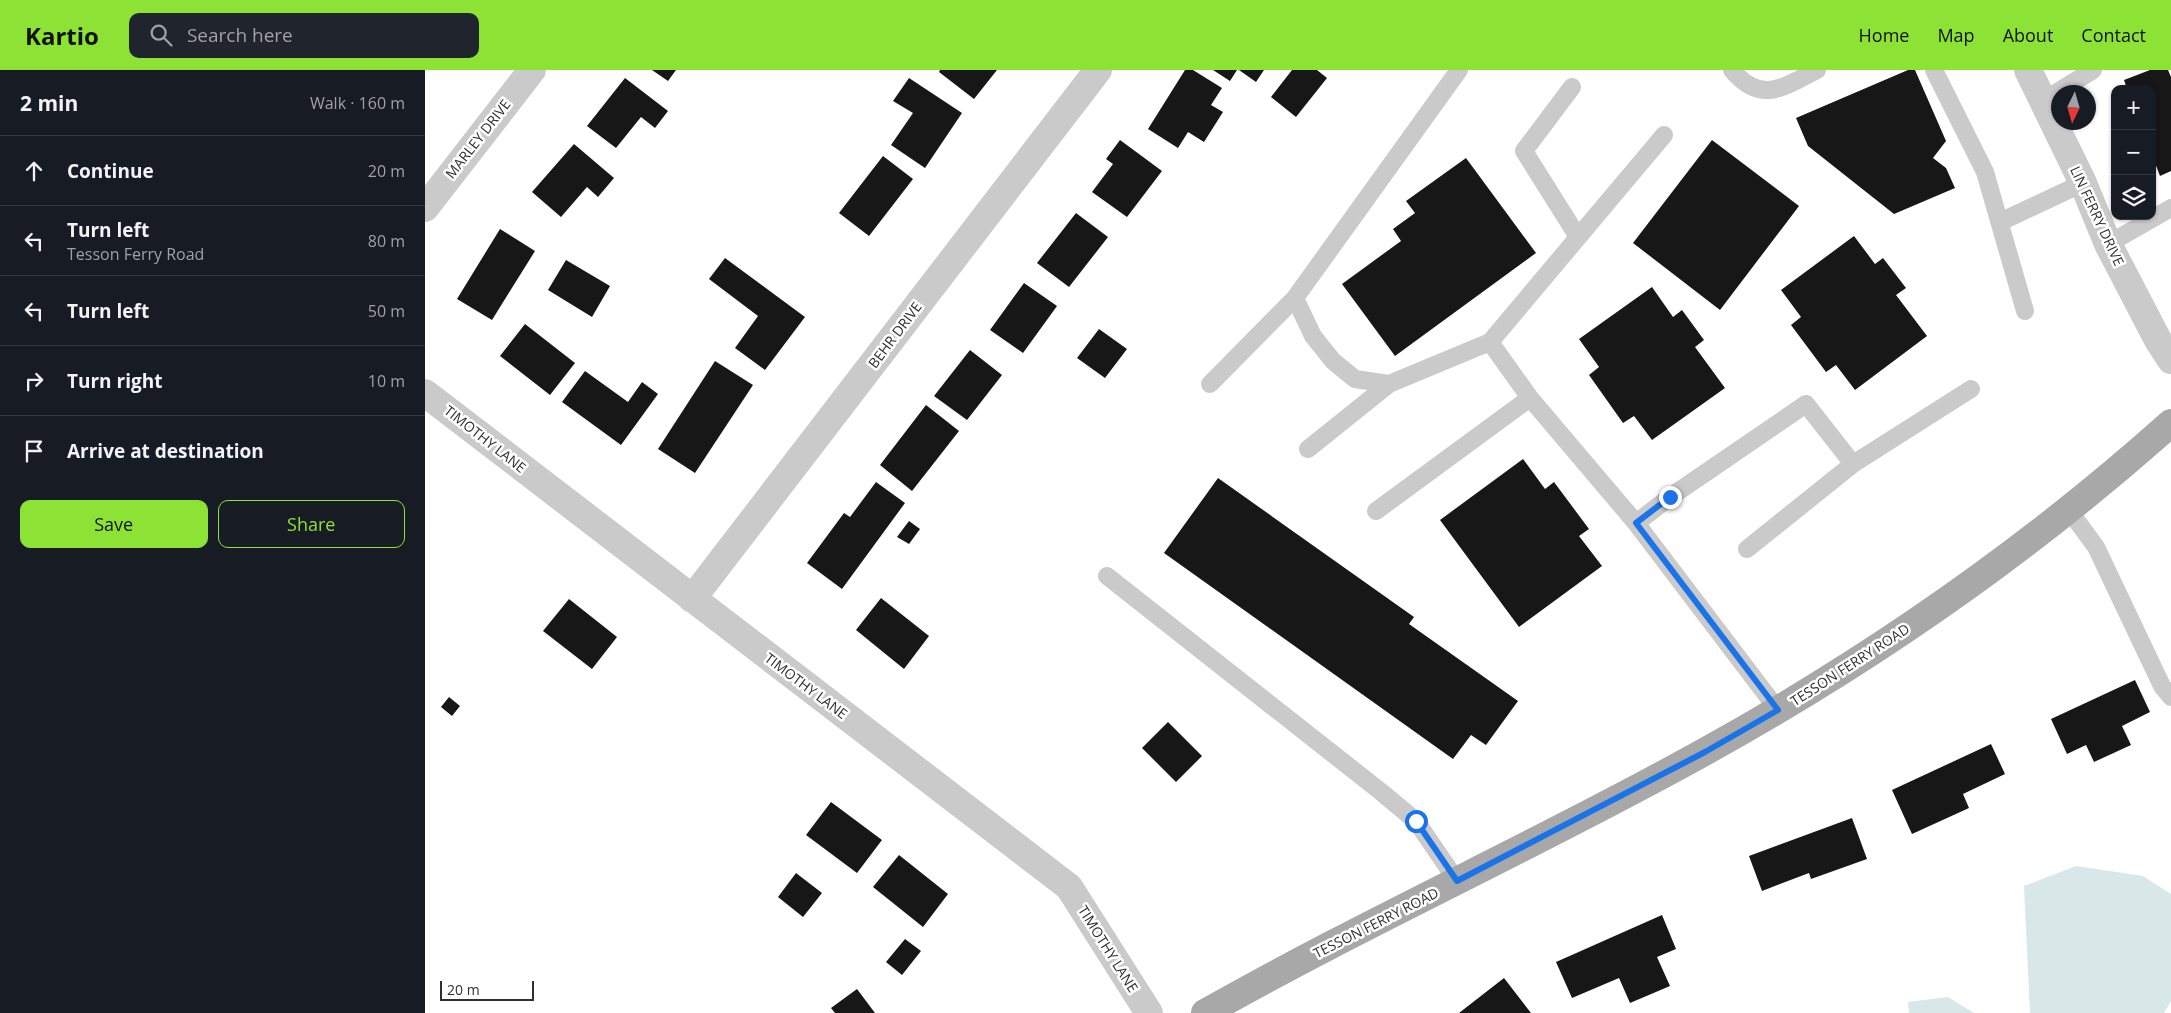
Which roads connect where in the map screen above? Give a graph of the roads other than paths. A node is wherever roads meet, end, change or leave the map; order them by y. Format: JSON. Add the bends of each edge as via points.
{"nodes":[{"id":1,"x":532,"y":70,"type":"edge"},
{"id":2,"x":1098,"y":70,"type":"edge"},
{"id":3,"x":1459,"y":70,"type":"edge"},
{"id":4,"x":1732,"y":70,"type":"edge"},
{"id":5,"x":1817,"y":70,"type":"edge"},
{"id":6,"x":1934,"y":70,"type":"edge"},
{"id":7,"x":2029,"y":70,"type":"edge"},
{"id":8,"x":2093,"y":70,"type":"edge"},
{"id":9,"x":1573,"y":87,"type":"dead end"},
{"id":10,"x":2043,"y":101,"type":"junction"},
{"id":11,"x":1664,"y":135,"type":"dead end"},
{"id":12,"x":2083,"y":183,"type":"junction"},
{"id":13,"x":425,"y":208,"type":"edge"},
{"id":14,"x":2171,"y":208,"type":"edge"},
{"id":15,"x":2000,"y":222,"type":"junction"},
{"id":16,"x":1578,"y":237,"type":"junction"},
{"id":17,"x":2109,"y":244,"type":"junction"},
{"id":18,"x":1295,"y":298,"type":"junction"},
{"id":19,"x":2025,"y":311,"type":"dead end"},
{"id":20,"x":1490,"y":342,"type":"junction"},
{"id":21,"x":2171,"y":360,"type":"edge"},
{"id":22,"x":1210,"y":384,"type":"dead end"},
{"id":23,"x":1389,"y":384,"type":"junction"},
{"id":24,"x":1971,"y":389,"type":"dead end"},
{"id":25,"x":425,"y":393,"type":"edge"},
{"id":26,"x":1530,"y":398,"type":"junction"},
{"id":27,"x":2171,"y":423,"type":"edge"},
{"id":28,"x":1308,"y":449,"type":"dead end"},
{"id":29,"x":1853,"y":464,"type":"junction"},
{"id":30,"x":2068,"y":509,"type":"junction"},
{"id":31,"x":1376,"y":511,"type":"dead end"},
{"id":32,"x":1636,"y":523,"type":"junction"},
{"id":33,"x":1747,"y":550,"type":"dead end"},
{"id":34,"x":1107,"y":576,"type":"dead end"},
{"id":35,"x":692,"y":600,"type":"junction"},
{"id":36,"x":2171,"y":697,"type":"edge"},
{"id":37,"x":1778,"y":710,"type":"junction"},
{"id":38,"x":1457,"y":881,"type":"junction"},
{"id":39,"x":1149,"y":1013,"type":"edge"},
{"id":40,"x":1205,"y":1013,"type":"edge"}],
"edges":[{"from":1,"to":13,"type":"street","name":"MARLEY DRIVE"},
{"from":2,"to":35,"type":"street","name":"BEHR DRIVE"},
{"from":3,"to":18,"type":"lane"},
{"from":4,"to":5,"type":"lane","via":[[1742,83],[1759,90],[1781,88]]},
{"from":6,"to":15,"type":"lane","via":[[1985,172]]},
{"from":7,"to":10,"type":"street","name":"LIN FERRY DRIVE"},
{"from":8,"to":10,"type":"lane"},
{"from":9,"to":16,"type":"lane","via":[[1523,151]]},
{"from":10,"to":12,"type":"street","name":"LIN FERRY DRIVE"},
{"from":11,"to":16,"type":"lane"},
{"from":12,"to":15,"type":"lane"},
{"from":12,"to":17,"type":"street","name":"LIN FERRY DRIVE"},
{"from":14,"to":17,"type":"lane"},
{"from":15,"to":19,"type":"lane"},
{"from":16,"to":20,"type":"lane"},
{"from":17,"to":21,"type":"street","name":"LIN FERRY DRIVE"},
{"from":18,"to":22,"type":"lane"},
{"from":18,"to":23,"type":"lane","via":[[1313,336],[1333,361],[1355,379]]},
{"from":20,"to":23,"type":"lane"},
{"from":20,"to":26,"type":"lane"},
{"from":23,"to":28,"type":"lane"},
{"from":24,"to":29,"type":"lane"},
{"from":25,"to":35,"type":"street","name":"TIMOTHY LANE"},
{"from":26,"to":31,"type":"lane"},
{"from":26,"to":32,"type":"lane"},
{"from":27,"to":30,"type":"main road","name":"TESSON FERRY ROAD"},
{"from":29,"to":32,"type":"lane","via":[[1806,404]]},
{"from":29,"to":33,"type":"lane"},
{"from":30,"to":36,"type":"lane","via":[[2096,547],[2162,686]]},
{"from":30,"to":37,"type":"main road","name":"TESSON FERRY ROAD","via":[[1917,621]]},
{"from":32,"to":37,"type":"lane"},
{"from":34,"to":38,"type":"lane","via":[[1416,821]]},
{"from":35,"to":39,"type":"street","name":"TIMOTHY LANE","via":[[1069,887]]},
{"from":37,"to":38,"type":"main road","name":"TESSON FERRY ROAD","via":[[1697,756]]},
{"from":38,"to":40,"type":"main road","name":"TESSON FERRY ROAD"}]}
